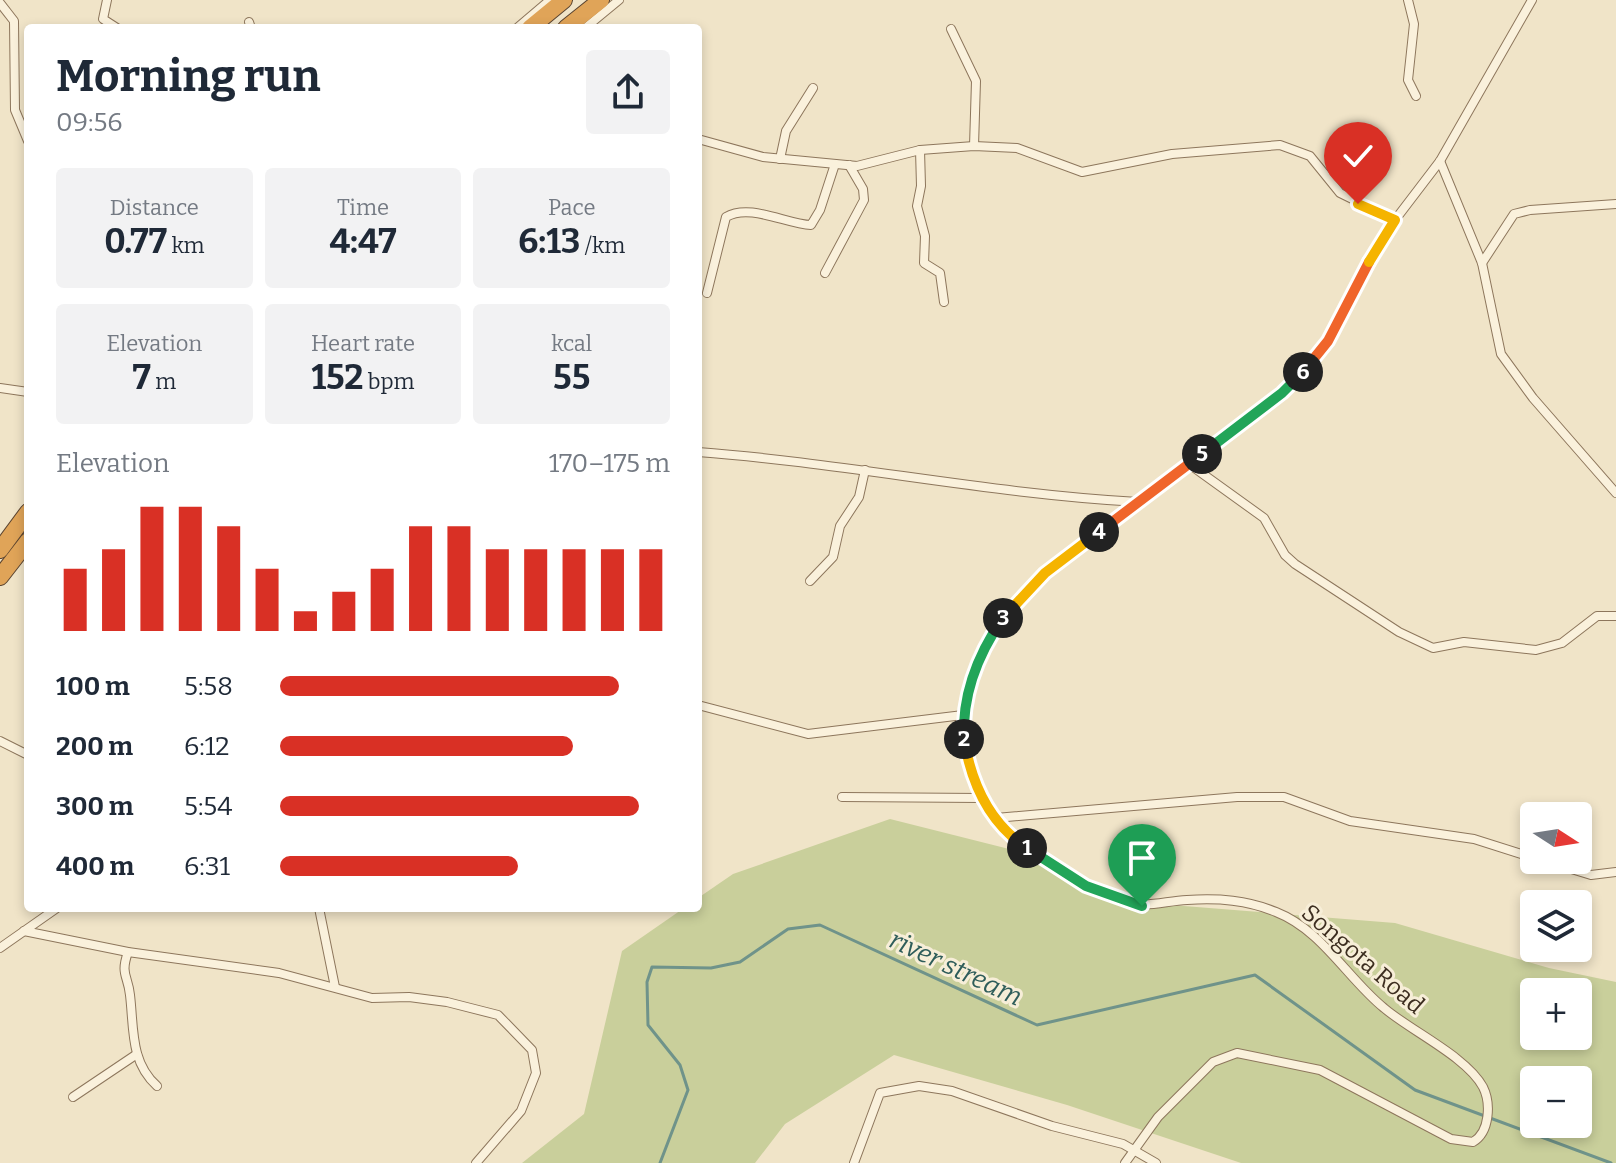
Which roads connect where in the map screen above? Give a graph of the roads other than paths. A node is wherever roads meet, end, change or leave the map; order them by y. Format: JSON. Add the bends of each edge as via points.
{"nodes":[{"id":1,"x":11,"y":0,"type":"edge"},
{"id":2,"x":107,"y":0,"type":"edge"},
{"id":3,"x":550,"y":0,"type":"edge"},
{"id":4,"x":564,"y":0,"type":"edge"},
{"id":5,"x":601,"y":0,"type":"edge"},
{"id":6,"x":619,"y":0,"type":"edge"},
{"id":7,"x":1408,"y":0,"type":"edge"},
{"id":8,"x":1532,"y":0,"type":"edge"},
{"id":9,"x":0,"y":3,"type":"edge"},
{"id":10,"x":14,"y":21,"type":"junction"},
{"id":11,"x":111,"y":24,"type":"edge"},
{"id":12,"x":522,"y":24,"type":"edge"},
{"id":13,"x":535,"y":24,"type":"edge"},
{"id":14,"x":571,"y":24,"type":"edge"},
{"id":15,"x":590,"y":24,"type":"edge"},
{"id":16,"x":951,"y":29,"type":"dead end"},
{"id":17,"x":813,"y":88,"type":"dead end"},
{"id":18,"x":1416,"y":96,"type":"dead end"},
{"id":19,"x":24,"y":131,"type":"edge"},
{"id":20,"x":702,"y":140,"type":"edge"},
{"id":21,"x":974,"y":146,"type":"junction"},
{"id":22,"x":920,"y":150,"type":"junction"},
{"id":23,"x":780,"y":159,"type":"junction"},
{"id":24,"x":1440,"y":161,"type":"junction"},
{"id":25,"x":835,"y":164,"type":"junction"},
{"id":26,"x":849,"y":165,"type":"junction"},
{"id":27,"x":1616,"y":204,"type":"edge"},
{"id":28,"x":1395,"y":220,"type":"junction"},
{"id":29,"x":1482,"y":263,"type":"junction"},
{"id":30,"x":825,"y":273,"type":"dead end"},
{"id":31,"x":707,"y":293,"type":"dead end"},
{"id":32,"x":944,"y":302,"type":"dead end"},
{"id":33,"x":0,"y":388,"type":"edge"},
{"id":34,"x":24,"y":391,"type":"edge"},
{"id":35,"x":702,"y":452,"type":"edge"},
{"id":36,"x":1189,"y":464,"type":"junction"},
{"id":37,"x":865,"y":470,"type":"junction"},
{"id":38,"x":1616,"y":493,"type":"edge"},
{"id":39,"x":1139,"y":502,"type":"junction"},
{"id":40,"x":24,"y":517,"type":"edge"},
{"id":41,"x":24,"y":547,"type":"edge"},
{"id":42,"x":0,"y":550,"type":"edge"},
{"id":43,"x":0,"y":577,"type":"edge"},
{"id":44,"x":810,"y":581,"type":"dead end"},
{"id":45,"x":1616,"y":616,"type":"edge"},
{"id":46,"x":702,"y":706,"type":"edge"},
{"id":47,"x":963,"y":715,"type":"junction"},
{"id":48,"x":0,"y":741,"type":"edge"},
{"id":49,"x":24,"y":753,"type":"edge"},
{"id":50,"x":842,"y":797,"type":"dead end"},
{"id":51,"x":981,"y":798,"type":"junction"},
{"id":52,"x":996,"y":818,"type":"junction"},
{"id":53,"x":1520,"y":854,"type":"edge"},
{"id":54,"x":1616,"y":872,"type":"edge"},
{"id":55,"x":1588,"y":874,"type":"edge"},
{"id":56,"x":51,"y":912,"type":"edge"},
{"id":57,"x":320,"y":912,"type":"edge"},
{"id":58,"x":24,"y":931,"type":"junction"},
{"id":59,"x":0,"y":948,"type":"edge"},
{"id":60,"x":128,"y":952,"type":"junction"},
{"id":61,"x":335,"y":987,"type":"junction"},
{"id":62,"x":137,"y":1054,"type":"junction"},
{"id":63,"x":157,"y":1086,"type":"dead end"},
{"id":64,"x":73,"y":1097,"type":"dead end"},
{"id":65,"x":1134,"y":1150,"type":"junction"},
{"id":66,"x":476,"y":1163,"type":"edge"},
{"id":67,"x":854,"y":1163,"type":"edge"},
{"id":68,"x":1125,"y":1163,"type":"edge"},
{"id":69,"x":1156,"y":1163,"type":"edge"}],
"edges":[{"from":1,"to":10,"type":"street"},
{"from":2,"to":11,"type":"street","via":[[103,19]]},
{"from":3,"to":12,"type":"street"},
{"from":4,"to":13,"type":"highway"},
{"from":5,"to":14,"type":"highway"},
{"from":6,"to":15,"type":"street"},
{"from":7,"to":18,"type":"street","via":[[1414,24],[1408,80]]},
{"from":8,"to":24,"type":"street","name":"Songota Road"},
{"from":9,"to":10,"type":"street"},
{"from":10,"to":19,"type":"street","via":[[15,110]]},
{"from":16,"to":21,"type":"street","via":[[976,81]]},
{"from":17,"to":23,"type":"street","via":[[786,131]]},
{"from":20,"to":23,"type":"street"},
{"from":21,"to":22,"type":"street"},
{"from":21,"to":28,"type":"street","via":[[1029,150],[1082,172],[1172,154],[1280,145],[1310,156],[1340,193]]},
{"from":22,"to":26,"type":"street"},
{"from":22,"to":32,"type":"street","via":[[917,206],[925,236],[924,263],[940,273]]},
{"from":23,"to":25,"type":"street"},
{"from":24,"to":28,"type":"street","name":"Songota Road"},
{"from":24,"to":29,"type":"street"},
{"from":25,"to":26,"type":"street"},
{"from":25,"to":31,"type":"street","via":[[811,225],[753,213],[726,217]]},
{"from":26,"to":30,"type":"street","via":[[864,200]]},
{"from":27,"to":29,"type":"street","via":[[1514,214]]},
{"from":28,"to":36,"type":"street","name":"Songota Road","via":[[1314,361],[1282,393]]},
{"from":29,"to":38,"type":"street","via":[[1501,354]]},
{"from":33,"to":34,"type":"street"},
{"from":35,"to":37,"type":"street"},
{"from":36,"to":39,"type":"street","name":"Songota Road"},
{"from":36,"to":45,"type":"street","via":[[1264,518],[1295,564],[1429,647],[1464,642],[1536,650],[1562,643],[1597,616]]},
{"from":37,"to":39,"type":"street"},
{"from":37,"to":44,"type":"street","via":[[859,497],[840,526],[833,557]]},
{"from":39,"to":47,"type":"street","name":"Songota Road","via":[[1013,603],[984,650]]},
{"from":40,"to":42,"type":"highway"},
{"from":41,"to":43,"type":"highway"},
{"from":46,"to":47,"type":"street","via":[[808,734]]},
{"from":47,"to":51,"type":"street","name":"Songota Road","via":[[970,771]]},
{"from":48,"to":49,"type":"street"},
{"from":50,"to":51,"type":"street"},
{"from":51,"to":52,"type":"street","name":"Songota Road"},
{"from":52,"to":53,"type":"street","via":[[1284,797],[1350,821],[1474,839]]},
{"from":52,"to":65,"type":"street","name":"Songota Road","via":[[1018,842],[1086,886],[1121,901],[1142,906],[1225,899],[1280,913],[1336,957],[1382,1007],[1478,1080],[1486,1095],[1487,1117],[1479,1138],[1451,1139],[1320,1070],[1237,1053],[1213,1062],[1158,1117]]},
{"from":54,"to":55,"type":"street"},
{"from":56,"to":58,"type":"street"},
{"from":57,"to":61,"type":"street"},
{"from":58,"to":59,"type":"street"},
{"from":58,"to":60,"type":"street"},
{"from":60,"to":61,"type":"street","via":[[279,973]]},
{"from":60,"to":62,"type":"street","via":[[123,974]]},
{"from":61,"to":66,"type":"street","via":[[372,998],[409,997],[476,1007],[498,1015],[520,1035],[536,1061],[531,1091],[514,1122]]},
{"from":62,"to":63,"type":"street","via":[[145,1075]]},
{"from":62,"to":64,"type":"street"},
{"from":65,"to":67,"type":"street","via":[[952,1091],[919,1086],[880,1093]]},
{"from":65,"to":68,"type":"street"},
{"from":65,"to":69,"type":"street"}]}
